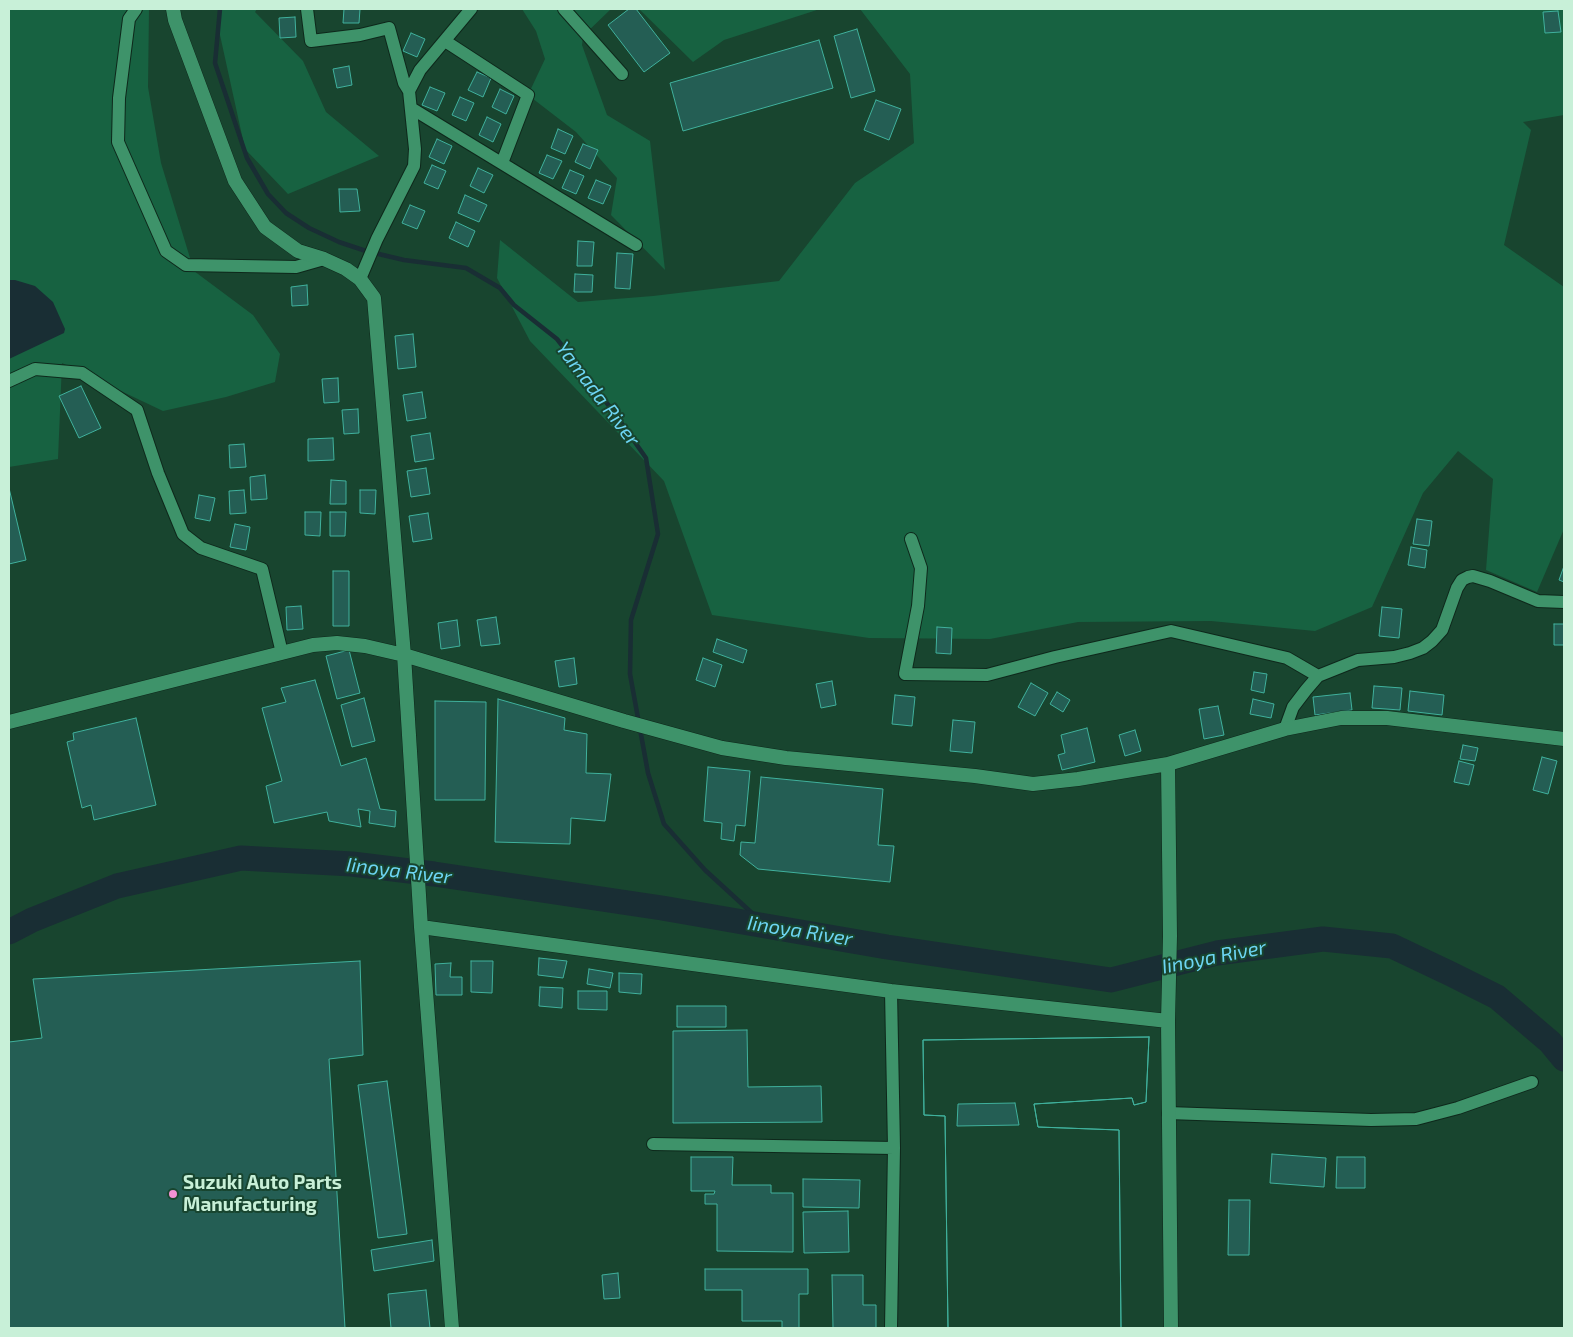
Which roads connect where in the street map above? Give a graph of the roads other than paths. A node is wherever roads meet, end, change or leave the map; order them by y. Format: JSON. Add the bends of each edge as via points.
{"nodes":[{"id":1,"x":136,"y":9,"type":"edge"},
{"id":2,"x":173,"y":9,"type":"edge"},
{"id":3,"x":307,"y":9,"type":"edge"},
{"id":4,"x":471,"y":9,"type":"edge"},
{"id":5,"x":564,"y":9,"type":"edge"},
{"id":6,"x":445,"y":41,"type":"junction"},
{"id":7,"x":622,"y":74,"type":"dead end"},
{"id":8,"x":409,"y":91,"type":"junction"},
{"id":9,"x":411,"y":108,"type":"junction"},
{"id":10,"x":502,"y":164,"type":"junction"},
{"id":11,"x":636,"y":245,"type":"dead end"},
{"id":12,"x":324,"y":259,"type":"junction"},
{"id":13,"x":362,"y":274,"type":"junction"},
{"id":14,"x":9,"y":381,"type":"edge"},
{"id":15,"x":911,"y":539,"type":"dead end"},
{"id":16,"x":1564,"y":602,"type":"edge"},
{"id":17,"x":282,"y":653,"type":"junction"},
{"id":18,"x":404,"y":655,"type":"junction"},
{"id":19,"x":1318,"y":676,"type":"junction"},
{"id":20,"x":9,"y":722,"type":"edge"},
{"id":21,"x":1285,"y":729,"type":"junction"},
{"id":22,"x":1564,"y":739,"type":"edge"},
{"id":23,"x":1168,"y":764,"type":"junction"},
{"id":24,"x":421,"y":927,"type":"junction"},
{"id":25,"x":891,"y":991,"type":"junction"},
{"id":26,"x":1168,"y":1021,"type":"junction"},
{"id":27,"x":1532,"y":1082,"type":"dead end"},
{"id":28,"x":1168,"y":1113,"type":"junction"},
{"id":29,"x":653,"y":1144,"type":"dead end"},
{"id":30,"x":894,"y":1148,"type":"junction"},
{"id":31,"x":452,"y":1328,"type":"edge"},
{"id":32,"x":891,"y":1328,"type":"edge"},
{"id":33,"x":1171,"y":1328,"type":"edge"}],
"edges":[{"from":1,"to":12,"type":"street","via":[[128,19],[119,98],[118,142],[166,251],[186,265],[296,267]]},
{"from":2,"to":12,"type":"street","via":[[235,181],[265,227],[298,250]]},
{"from":3,"to":8,"type":"street","via":[[311,41],[389,28]]},
{"from":4,"to":6,"type":"street"},
{"from":5,"to":7,"type":"street"},
{"from":6,"to":8,"type":"street","via":[[420,70]]},
{"from":6,"to":10,"type":"street","via":[[528,95]]},
{"from":8,"to":9,"type":"street"},
{"from":9,"to":10,"type":"street"},
{"from":9,"to":13,"type":"street","via":[[414,166]]},
{"from":10,"to":11,"type":"street"},
{"from":12,"to":13,"type":"street"},
{"from":13,"to":18,"type":"street","via":[[374,298]]},
{"from":14,"to":17,"type":"street","via":[[35,369],[82,374],[137,410],[183,534],[201,548],[262,570]]},
{"from":15,"to":19,"type":"street","via":[[921,568],[906,674],[988,675],[1171,631],[1286,658]]},
{"from":16,"to":19,"type":"street","via":[[1538,601],[1473,576],[1468,577],[1457,588],[1442,630],[1424,648],[1394,657],[1358,660]]},
{"from":17,"to":18,"type":"street","via":[[336,643]]},
{"from":17,"to":20,"type":"street"},
{"from":18,"to":23,"type":"street","via":[[624,722],[722,748],[786,758],[1033,784]]},
{"from":18,"to":24,"type":"street"},
{"from":19,"to":21,"type":"street","via":[[1293,707]]},
{"from":21,"to":22,"type":"street","via":[[1341,718],[1387,718]]},
{"from":21,"to":23,"type":"street"},
{"from":23,"to":26,"type":"street"},
{"from":24,"to":25,"type":"street"},
{"from":24,"to":31,"type":"street"},
{"from":25,"to":26,"type":"street"},
{"from":25,"to":30,"type":"street"},
{"from":26,"to":28,"type":"street"},
{"from":27,"to":28,"type":"street","via":[[1416,1119]]},
{"from":28,"to":33,"type":"street"},
{"from":29,"to":30,"type":"street"},
{"from":30,"to":32,"type":"street"}]}
